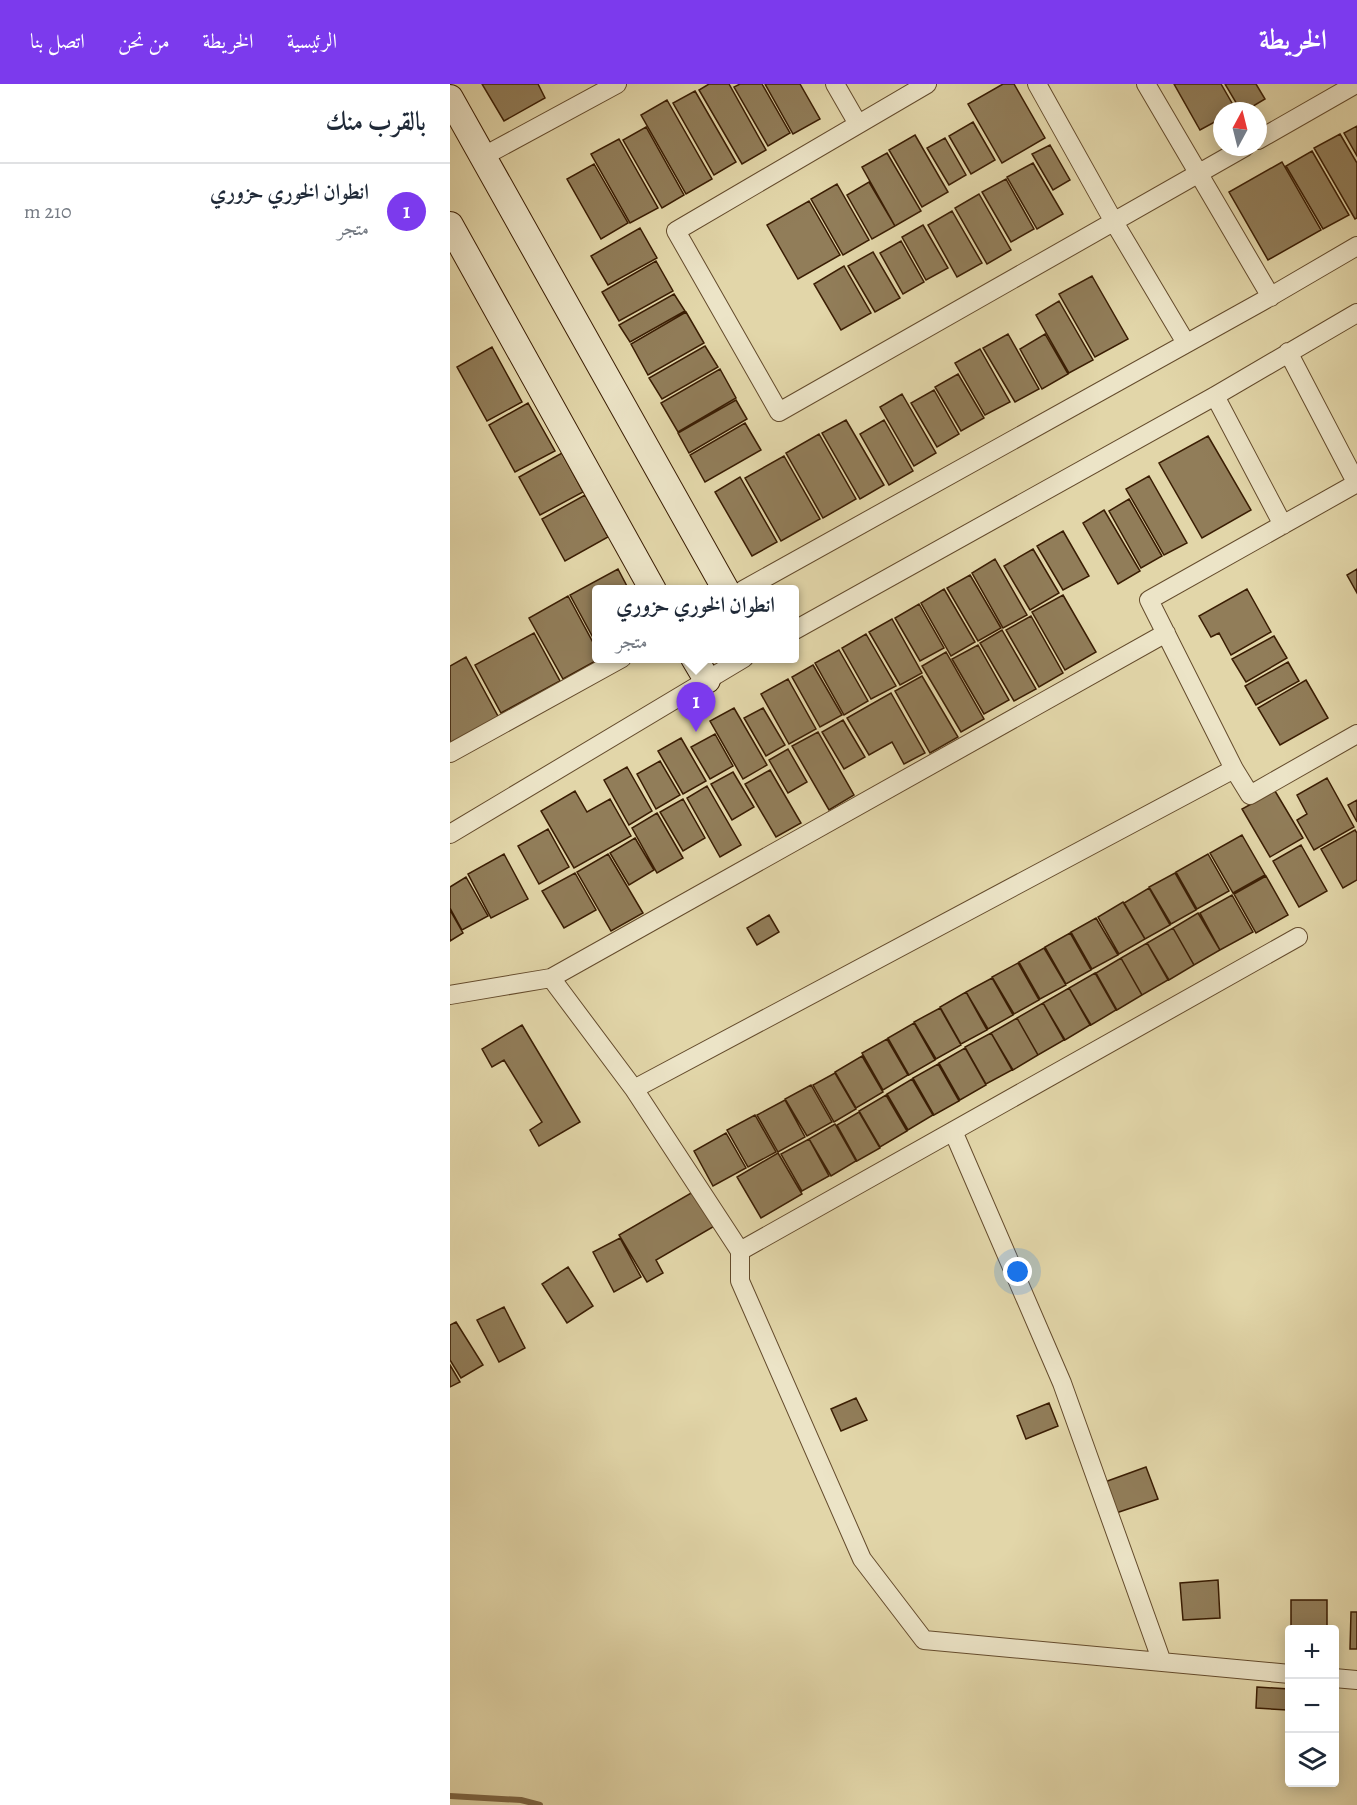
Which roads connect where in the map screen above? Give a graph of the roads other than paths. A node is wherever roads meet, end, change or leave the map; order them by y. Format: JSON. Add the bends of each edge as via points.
{"nodes":[{"id":1,"x":617,"y":84,"type":"edge"},
{"id":2,"x":835,"y":84,"type":"edge"},
{"id":3,"x":927,"y":84,"type":"edge"},
{"id":4,"x":1037,"y":84,"type":"edge"},
{"id":5,"x":1146,"y":84,"type":"edge"},
{"id":6,"x":1356,"y":84,"type":"edge"},
{"id":7,"x":450,"y":98,"type":"edge"},
{"id":8,"x":858,"y":124,"type":"junction"},
{"id":9,"x":1267,"y":135,"type":"edge"},
{"id":10,"x":484,"y":156,"type":"junction"},
{"id":11,"x":1229,"y":156,"type":"edge"},
{"id":12,"x":1198,"y":174,"type":"junction"},
{"id":13,"x":1114,"y":222,"type":"junction"},
{"id":14,"x":450,"y":225,"type":"edge"},
{"id":15,"x":1357,"y":246,"type":"edge"},
{"id":16,"x":1271,"y":297,"type":"junction"},
{"id":17,"x":1357,"y":312,"type":"edge"},
{"id":18,"x":1186,"y":343,"type":"junction"},
{"id":19,"x":1287,"y":352,"type":"junction"},
{"id":20,"x":1215,"y":396,"type":"junction"},
{"id":21,"x":1357,"y":484,"type":"edge"},
{"id":22,"x":1283,"y":525,"type":"junction"},
{"id":23,"x":650,"y":585,"type":"edge"},
{"id":24,"x":723,"y":585,"type":"edge"},
{"id":25,"x":752,"y":585,"type":"edge"},
{"id":26,"x":799,"y":628,"type":"edge"},
{"id":27,"x":1166,"y":633,"type":"junction"},
{"id":28,"x":613,"y":663,"type":"edge"},
{"id":29,"x":697,"y":663,"type":"edge"},
{"id":30,"x":736,"y":663,"type":"edge"},
{"id":31,"x":707,"y":680,"type":"junction"},
{"id":32,"x":1357,"y":734,"type":"edge"},
{"id":33,"x":450,"y":753,"type":"edge"},
{"id":34,"x":1234,"y":769,"type":"junction"},
{"id":35,"x":450,"y":834,"type":"edge"},
{"id":36,"x":1298,"y":937,"type":"dead end"},
{"id":37,"x":551,"y":978,"type":"junction"},
{"id":38,"x":450,"y":995,"type":"edge"},
{"id":39,"x":634,"y":1089,"type":"junction"},
{"id":40,"x":953,"y":1131,"type":"junction"},
{"id":41,"x":740,"y":1251,"type":"junction"},
{"id":42,"x":1162,"y":1662,"type":"junction"},
{"id":43,"x":1285,"y":1674,"type":"edge"},
{"id":44,"x":1339,"y":1678,"type":"edge"},
{"id":45,"x":1357,"y":1680,"type":"edge"}],
"edges":[{"from":1,"to":10,"type":"street"},
{"from":2,"to":8,"type":"street"},
{"from":3,"to":8,"type":"street"},
{"from":4,"to":13,"type":"street"},
{"from":5,"to":12,"type":"street"},
{"from":6,"to":9,"type":"street"},
{"from":7,"to":10,"type":"street"},
{"from":8,"to":13,"type":"street","via":[[676,231],[779,412]]},
{"from":10,"to":24,"type":"street"},
{"from":11,"to":12,"type":"street"},
{"from":12,"to":13,"type":"street"},
{"from":12,"to":16,"type":"street"},
{"from":13,"to":18,"type":"street"},
{"from":14,"to":23,"type":"street"},
{"from":15,"to":16,"type":"street"},
{"from":16,"to":18,"type":"street"},
{"from":17,"to":19,"type":"street"},
{"from":18,"to":25,"type":"street"},
{"from":19,"to":20,"type":"street"},
{"from":19,"to":21,"type":"street"},
{"from":20,"to":22,"type":"street"},
{"from":20,"to":26,"type":"street"},
{"from":21,"to":22,"type":"street"},
{"from":22,"to":27,"type":"street","via":[[1149,600]]},
{"from":27,"to":34,"type":"street"},
{"from":27,"to":37,"type":"street"},
{"from":28,"to":33,"type":"street"},
{"from":29,"to":31,"type":"street"},
{"from":30,"to":31,"type":"street"},
{"from":31,"to":35,"type":"street"},
{"from":32,"to":34,"type":"street","via":[[1250,795]]},
{"from":34,"to":39,"type":"street"},
{"from":36,"to":40,"type":"street"},
{"from":37,"to":38,"type":"street"},
{"from":37,"to":39,"type":"street"},
{"from":39,"to":41,"type":"street"},
{"from":40,"to":41,"type":"street"},
{"from":40,"to":42,"type":"street","via":[[1062,1383]]},
{"from":41,"to":42,"type":"street","via":[[740,1281],[862,1559],[924,1640]]},
{"from":42,"to":43,"type":"street"},
{"from":44,"to":45,"type":"street"}]}
